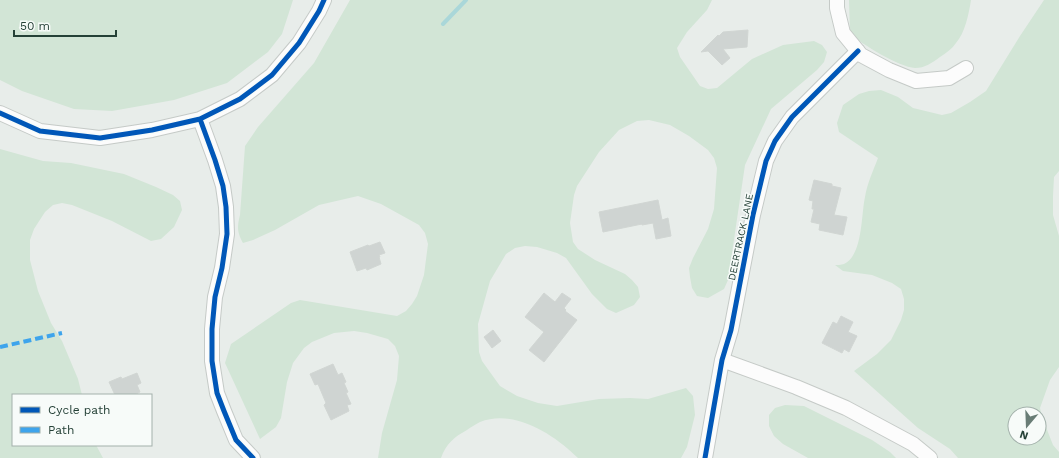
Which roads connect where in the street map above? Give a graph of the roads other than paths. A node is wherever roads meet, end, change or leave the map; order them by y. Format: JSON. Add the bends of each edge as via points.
{"nodes":[{"id":1,"x":324,"y":0,"type":"edge"},
{"id":2,"x":837,"y":0,"type":"edge"},
{"id":3,"x":858,"y":51,"type":"junction"},
{"id":4,"x":966,"y":68,"type":"dead end"},
{"id":5,"x":0,"y":113,"type":"edge"},
{"id":6,"x":200,"y":119,"type":"junction"},
{"id":7,"x":722,"y":360,"type":"junction"},
{"id":8,"x":253,"y":458,"type":"edge"},
{"id":9,"x":706,"y":458,"type":"edge"},
{"id":10,"x":930,"y":458,"type":"edge"}],
"edges":[{"from":1,"to":6,"type":"street","via":[[299,43],[272,75],[240,99]]},
{"from":2,"to":3,"type":"street","via":[[843,33]]},
{"from":3,"to":4,"type":"street","via":[[889,70],[916,81],[949,78]]},
{"from":3,"to":7,"type":"street","name":"DEERTRACK LANE","via":[[792,117],[775,141],[766,161],[731,330]]},
{"from":5,"to":6,"type":"street","via":[[40,131],[100,138]]},
{"from":6,"to":8,"type":"street","via":[[223,186],[226,207],[227,234],[215,297],[212,329],[212,361],[217,393],[236,440]]},
{"from":7,"to":9,"type":"street","name":"DEERTRACK LANE"},
{"from":7,"to":10,"type":"street","via":[[846,408],[913,444]]}]}
